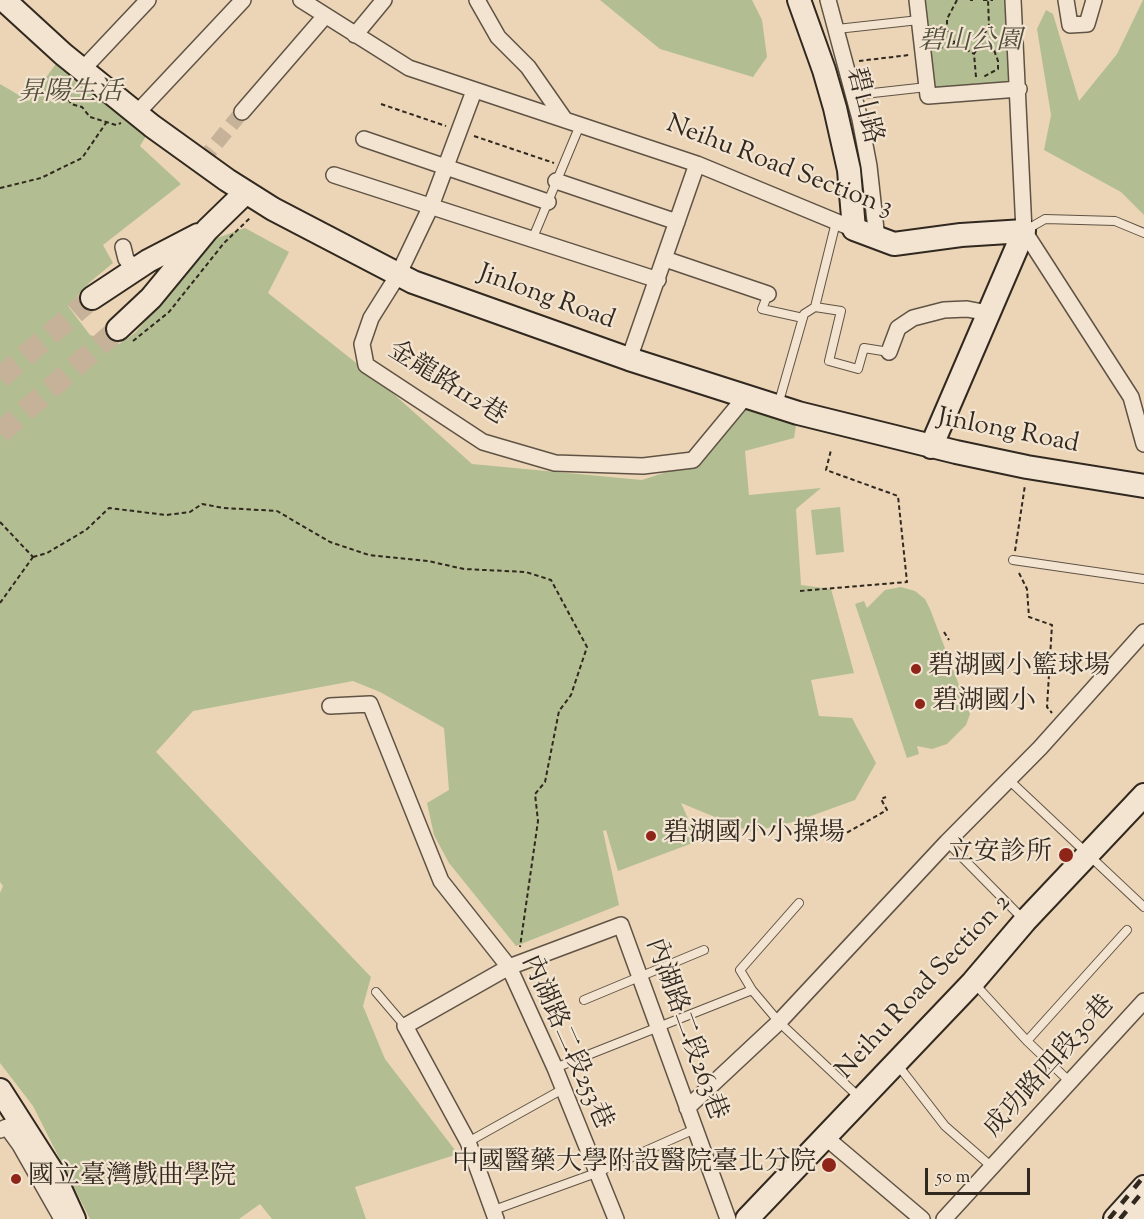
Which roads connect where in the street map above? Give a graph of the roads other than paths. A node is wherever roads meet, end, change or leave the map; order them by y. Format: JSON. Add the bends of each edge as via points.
{"nodes":[{"id":1,"x":4,"y":0,"type":"edge"},
{"id":2,"x":148,"y":0,"type":"edge"},
{"id":3,"x":243,"y":0,"type":"edge"},
{"id":4,"x":301,"y":0,"type":"edge"},
{"id":5,"x":384,"y":0,"type":"edge"},
{"id":6,"x":477,"y":0,"type":"edge"},
{"id":7,"x":799,"y":0,"type":"edge"},
{"id":8,"x":828,"y":0,"type":"edge"},
{"id":9,"x":917,"y":0,"type":"edge"},
{"id":10,"x":1012,"y":0,"type":"edge"},
{"id":11,"x":1066,"y":0,"type":"edge"},
{"id":12,"x":1094,"y":0,"type":"edge"},
{"id":13,"x":325,"y":16,"type":"junction"},
{"id":14,"x":920,"y":20,"type":"junction"},
{"id":15,"x":837,"y":29,"type":"junction"},
{"id":16,"x":355,"y":35,"type":"junction"},
{"id":17,"x":82,"y":70,"type":"junction"},
{"id":18,"x":927,"y":87,"type":"junction"},
{"id":19,"x":1019,"y":89,"type":"junction"},
{"id":20,"x":474,"y":92,"type":"junction"},
{"id":21,"x":855,"y":95,"type":"junction"},
{"id":22,"x":133,"y":111,"type":"junction"},
{"id":23,"x":242,"y":112,"type":"tunnel mouth"},
{"id":24,"x":573,"y":123,"type":"junction"},
{"id":25,"x":364,"y":139,"type":"dead end"},
{"id":26,"x":697,"y":164,"type":"junction"},
{"id":27,"x":446,"y":167,"type":"junction"},
{"id":28,"x":334,"y":174,"type":"dead end"},
{"id":29,"x":556,"y":181,"type":"junction"},
{"id":30,"x":254,"y":197,"type":"junction"},
{"id":31,"x":548,"y":202,"type":"junction"},
{"id":32,"x":431,"y":206,"type":"junction"},
{"id":33,"x":677,"y":222,"type":"junction"},
{"id":34,"x":845,"y":225,"type":"junction"},
{"id":35,"x":207,"y":230,"type":"junction"},
{"id":36,"x":1024,"y":231,"type":"junction"},
{"id":37,"x":1144,"y":233,"type":"edge"},
{"id":38,"x":877,"y":239,"type":"junction"},
{"id":39,"x":532,"y":240,"type":"junction"},
{"id":40,"x":123,"y":247,"type":"dead end"},
{"id":41,"x":665,"y":260,"type":"junction"},
{"id":42,"x":132,"y":272,"type":"junction"},
{"id":43,"x":398,"y":276,"type":"junction"},
{"id":44,"x":658,"y":280,"type":"junction"},
{"id":45,"x":768,"y":294,"type":"joint"},
{"id":46,"x":151,"y":298,"type":"junction"},
{"id":47,"x":815,"y":307,"type":"junction"},
{"id":48,"x":987,"y":313,"type":"junction"},
{"id":49,"x":803,"y":318,"type":"junction"},
{"id":50,"x":889,"y":352,"type":"joint"},
{"id":51,"x":629,"y":359,"type":"junction"},
{"id":52,"x":746,"y":396,"type":"junction"},
{"id":53,"x":777,"y":406,"type":"junction"},
{"id":54,"x":1144,"y":444,"type":"edge"},
{"id":55,"x":931,"y":447,"type":"junction"},
{"id":56,"x":1144,"y":486,"type":"edge"},
{"id":57,"x":1014,"y":560,"type":"road end"},
{"id":58,"x":1144,"y":579,"type":"edge"},
{"id":59,"x":1144,"y":632,"type":"edge"},
{"id":60,"x":330,"y":706,"type":"dead end"},
{"id":61,"x":1010,"y":781,"type":"junction"},
{"id":62,"x":1144,"y":795,"type":"edge"},
{"id":63,"x":947,"y":842,"type":"junction"},
{"id":64,"x":1088,"y":856,"type":"junction"},
{"id":65,"x":799,"y":903,"type":"dead end"},
{"id":66,"x":1144,"y":907,"type":"edge"},
{"id":67,"x":1025,"y":921,"type":"junction"},
{"id":68,"x":1127,"y":930,"type":"dead end"},
{"id":69,"x":704,"y":950,"type":"dead end"},
{"id":70,"x":514,"y":965,"type":"junction"},
{"id":71,"x":640,"y":978,"type":"junction"},
{"id":72,"x":973,"y":982,"type":"junction"},
{"id":73,"x":752,"y":990,"type":"junction"},
{"id":74,"x":376,"y":992,"type":"dead end"},
{"id":75,"x":584,"y":1000,"type":"dead end"},
{"id":76,"x":1142,"y":1008,"type":"edge"},
{"id":77,"x":779,"y":1022,"type":"junction"},
{"id":78,"x":405,"y":1026,"type":"junction"},
{"id":79,"x":658,"y":1027,"type":"junction"},
{"id":80,"x":1028,"y":1041,"type":"junction"},
{"id":81,"x":896,"y":1063,"type":"junction"},
{"id":82,"x":555,"y":1068,"type":"junction"},
{"id":83,"x":1071,"y":1082,"type":"junction"},
{"id":84,"x":563,"y":1089,"type":"junction"},
{"id":85,"x":0,"y":1090,"type":"edge"},
{"id":86,"x":861,"y":1099,"type":"junction"},
{"id":87,"x":687,"y":1108,"type":"junction"},
{"id":88,"x":695,"y":1129,"type":"junction"},
{"id":89,"x":0,"y":1130,"type":"edge"},
{"id":90,"x":824,"y":1136,"type":"junction"},
{"id":91,"x":468,"y":1142,"type":"junction"},
{"id":92,"x":993,"y":1168,"type":"junction"},
{"id":93,"x":596,"y":1173,"type":"junction"},
{"id":94,"x":1144,"y":1187,"type":"edge"},
{"id":95,"x":1144,"y":1211,"type":"edge"},
{"id":96,"x":495,"y":1214,"type":"edge"},
{"id":97,"x":913,"y":1217,"type":"edge"},
{"id":98,"x":62,"y":1219,"type":"edge"},
{"id":99,"x":74,"y":1219,"type":"edge"},
{"id":100,"x":616,"y":1219,"type":"edge"},
{"id":101,"x":728,"y":1219,"type":"edge"},
{"id":102,"x":747,"y":1219,"type":"edge"},
{"id":103,"x":944,"y":1219,"type":"edge"},
{"id":104,"x":1115,"y":1219,"type":"edge"},
{"id":105,"x":1137,"y":1219,"type":"edge"}],
"edges":[{"from":1,"to":17,"type":"street","name":"Jinlong Road"},
{"from":2,"to":17,"type":"street"},
{"from":3,"to":22,"type":"street"},
{"from":4,"to":13,"type":"street","name":"Neihu Road Section 3"},
{"from":5,"to":16,"type":"street"},
{"from":6,"to":24,"type":"street","via":[[498,37]]},
{"from":7,"to":34,"type":"street","name":"碧山路","via":[[824,70],[849,170]]},
{"from":8,"to":15,"type":"street"},
{"from":9,"to":14,"type":"street"},
{"from":10,"to":19,"type":"street"},
{"from":11,"to":12,"type":"street","via":[[1070,25],[1086,24]]},
{"from":13,"to":16,"type":"street","name":"Neihu Road Section 3"},
{"from":13,"to":23,"type":"street"},
{"from":14,"to":15,"type":"lane"},
{"from":14,"to":18,"type":"street"},
{"from":15,"to":21,"type":"street"},
{"from":16,"to":20,"type":"street","name":"Neihu Road Section 3","via":[[409,68]]},
{"from":17,"to":22,"type":"street","name":"Jinlong Road"},
{"from":18,"to":19,"type":"street","via":[[928,96]]},
{"from":18,"to":21,"type":"lane"},
{"from":19,"to":36,"type":"street"},
{"from":20,"to":24,"type":"street","name":"Neihu Road Section 3"},
{"from":20,"to":27,"type":"street","name":"金龍路112巷"},
{"from":21,"to":38,"type":"street","via":[[869,166]]},
{"from":22,"to":30,"type":"street","name":"Jinlong Road"},
{"from":24,"to":26,"type":"street","name":"Neihu Road Section 3"},
{"from":24,"to":29,"type":"lane"},
{"from":25,"to":27,"type":"street"},
{"from":26,"to":33,"type":"street"},
{"from":26,"to":34,"type":"street","name":"Neihu Road Section 3"},
{"from":27,"to":31,"type":"street"},
{"from":27,"to":32,"type":"street","name":"金龍路112巷"},
{"from":28,"to":32,"type":"street"},
{"from":29,"to":31,"type":"lane"},
{"from":29,"to":33,"type":"street"},
{"from":30,"to":35,"type":"street"},
{"from":30,"to":43,"type":"street","name":"Jinlong Road"},
{"from":31,"to":39,"type":"lane"},
{"from":32,"to":39,"type":"street"},
{"from":32,"to":43,"type":"street","name":"金龍路112巷"},
{"from":33,"to":41,"type":"street"},
{"from":34,"to":38,"type":"street","name":"Neihu Road Section 3"},
{"from":34,"to":47,"type":"lane"},
{"from":35,"to":42,"type":"street"},
{"from":35,"to":46,"type":"street"},
{"from":36,"to":37,"type":"lane","via":[[1045,219],[1115,221]]},
{"from":36,"to":38,"type":"street","name":"Neihu Road Section 3","via":[[894,244]]},
{"from":36,"to":48,"type":"street"},
{"from":36,"to":54,"type":"street","via":[[1131,397]]},
{"from":39,"to":44,"type":"street"},
{"from":40,"to":42,"type":"street"},
{"from":41,"to":44,"type":"street"},
{"from":41,"to":45,"type":"street"},
{"from":42,"to":46,"type":"street","via":[[130,287],[136,295]]},
{"from":42,"to":46,"type":"street","via":[[96,295],[117,300],[124,308],[126,331]]},
{"from":43,"to":51,"type":"street","name":"Jinlong Road"},
{"from":43,"to":52,"type":"street","name":"金龍路112巷","via":[[371,318],[362,344],[366,365],[483,442],[555,463],[643,466],[693,460]]},
{"from":44,"to":51,"type":"street"},
{"from":45,"to":49,"type":"lane","via":[[762,309]]},
{"from":47,"to":49,"type":"lane"},
{"from":47,"to":50,"type":"lane","via":[[841,311],[829,361],[858,369],[864,348]]},
{"from":48,"to":50,"type":"street","via":[[944,310],[913,318],[898,328]]},
{"from":48,"to":55,"type":"street"},
{"from":49,"to":53,"type":"lane"},
{"from":51,"to":52,"type":"street","name":"Jinlong Road"},
{"from":52,"to":53,"type":"street","name":"Jinlong Road"},
{"from":53,"to":55,"type":"street","name":"Jinlong Road"},
{"from":55,"to":56,"type":"street","name":"Jinlong Road"},
{"from":57,"to":58,"type":"lane"},
{"from":59,"to":61,"type":"street"},
{"from":60,"to":70,"type":"street","name":"內湖路二段253巷","via":[[370,704],[441,881]]},
{"from":61,"to":63,"type":"street"},
{"from":61,"to":64,"type":"lane"},
{"from":62,"to":64,"type":"street","name":"Neihu Road Section 2"},
{"from":63,"to":67,"type":"lane"},
{"from":63,"to":77,"type":"street"},
{"from":64,"to":66,"type":"lane"},
{"from":64,"to":67,"type":"street","name":"Neihu Road Section 2"},
{"from":65,"to":73,"type":"lane","via":[[740,970]]},
{"from":67,"to":72,"type":"street","name":"Neihu Road Section 2"},
{"from":68,"to":80,"type":"lane"},
{"from":69,"to":71,"type":"lane"},
{"from":70,"to":71,"type":"street","name":"內湖路二段263巷","via":[[621,925]]},
{"from":70,"to":78,"type":"street"},
{"from":70,"to":82,"type":"street","name":"內湖路二段253巷"},
{"from":71,"to":75,"type":"lane"},
{"from":71,"to":79,"type":"street","name":"內湖路二段263巷"},
{"from":72,"to":80,"type":"lane"},
{"from":72,"to":81,"type":"street","name":"Neihu Road Section 2"},
{"from":73,"to":77,"type":"lane"},
{"from":73,"to":79,"type":"lane"},
{"from":74,"to":78,"type":"lane"},
{"from":76,"to":83,"type":"street","name":"成功路四段30巷"},
{"from":77,"to":86,"type":"lane"},
{"from":77,"to":87,"type":"street"},
{"from":78,"to":91,"type":"street"},
{"from":79,"to":82,"type":"lane"},
{"from":79,"to":87,"type":"street","name":"內湖路二段263巷"},
{"from":80,"to":83,"type":"lane"},
{"from":81,"to":86,"type":"street","name":"Neihu Road Section 2"},
{"from":81,"to":92,"type":"lane","via":[[945,1126]]},
{"from":82,"to":84,"type":"street","name":"內湖路二段253巷"},
{"from":83,"to":92,"type":"street","name":"成功路四段30巷"},
{"from":84,"to":91,"type":"lane"},
{"from":84,"to":93,"type":"street","name":"內湖路二段253巷"},
{"from":85,"to":99,"type":"street","via":[[53,1173]]},
{"from":86,"to":90,"type":"street","name":"Neihu Road Section 2"},
{"from":87,"to":88,"type":"street","name":"內湖路二段263巷"},
{"from":88,"to":93,"type":"lane"},
{"from":88,"to":101,"type":"street","name":"內湖路二段263巷"},
{"from":89,"to":98,"type":"street","via":[[7,1126]]},
{"from":90,"to":97,"type":"street"},
{"from":90,"to":102,"type":"street","name":"Neihu Road Section 2"},
{"from":91,"to":96,"type":"street"},
{"from":92,"to":103,"type":"street","name":"成功路四段30巷"},
{"from":93,"to":96,"type":"lane"},
{"from":93,"to":100,"type":"street","name":"內湖路二段253巷"},
{"from":94,"to":104,"type":"street"},
{"from":95,"to":105,"type":"street"}]}
